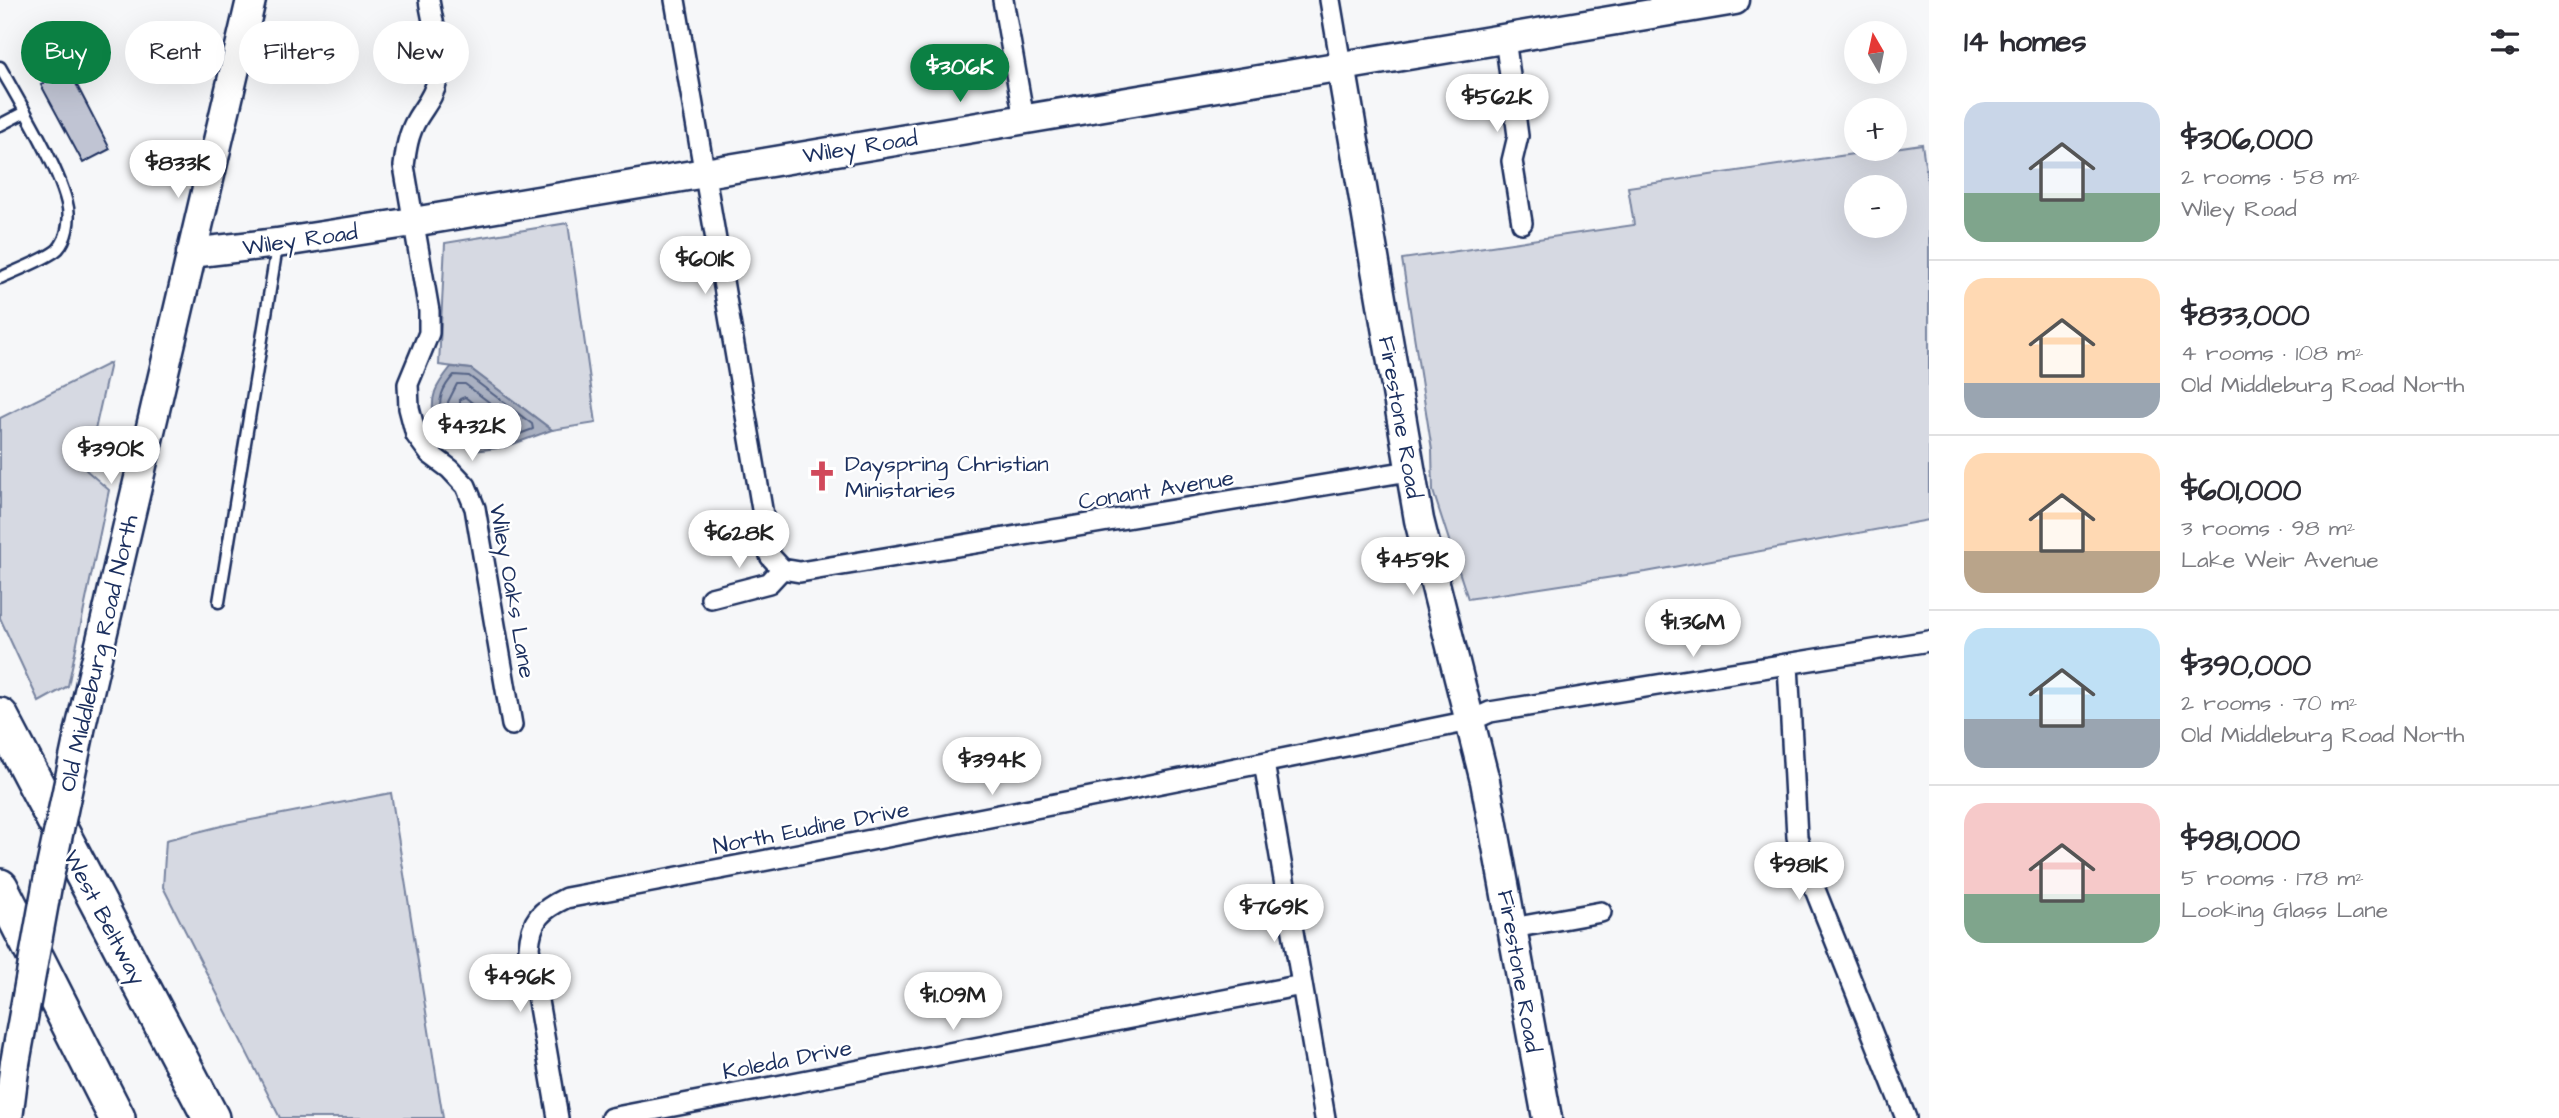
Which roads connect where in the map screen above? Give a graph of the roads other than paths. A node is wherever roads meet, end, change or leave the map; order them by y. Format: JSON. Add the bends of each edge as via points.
{"nodes":[{"id":1,"x":251,"y":0,"type":"edge"},
{"id":2,"x":429,"y":0,"type":"edge"},
{"id":3,"x":675,"y":0,"type":"edge"},
{"id":4,"x":1003,"y":0,"type":"edge"},
{"id":5,"x":1330,"y":0,"type":"edge"},
{"id":6,"x":1735,"y":0,"type":"edge"},
{"id":7,"x":1625,"y":9,"type":"edge"},
{"id":8,"x":1505,"y":38,"type":"junction"},
{"id":9,"x":1341,"y":65,"type":"junction"},
{"id":10,"x":0,"y":67,"type":"edge"},
{"id":11,"x":24,"y":112,"type":"junction"},
{"id":12,"x":1024,"y":119,"type":"junction"},
{"id":13,"x":0,"y":125,"type":"edge"},
{"id":14,"x":704,"y":172,"type":"junction"},
{"id":15,"x":413,"y":222,"type":"junction"},
{"id":16,"x":1521,"y":223,"type":"dead end"},
{"id":17,"x":277,"y":243,"type":"junction"},
{"id":18,"x":191,"y":253,"type":"junction"},
{"id":19,"x":0,"y":278,"type":"edge"},
{"id":20,"x":1409,"y":471,"type":"junction"},
{"id":21,"x":782,"y":569,"type":"junction"},
{"id":22,"x":711,"y":598,"type":"dead end"},
{"id":23,"x":219,"y":602,"type":"dead end"},
{"id":24,"x":1929,"y":641,"type":"edge"},
{"id":25,"x":1788,"y":664,"type":"junction"},
{"id":26,"x":0,"y":716,"type":"edge"},
{"id":27,"x":1470,"y":721,"type":"junction"},
{"id":28,"x":512,"y":725,"type":"dead end"},
{"id":29,"x":1264,"y":763,"type":"junction"},
{"id":30,"x":0,"y":887,"type":"edge"},
{"id":31,"x":1601,"y":912,"type":"dead end"},
{"id":32,"x":1513,"y":928,"type":"junction"},
{"id":33,"x":1301,"y":985,"type":"junction"},
{"id":34,"x":8,"y":1118,"type":"edge"},
{"id":35,"x":117,"y":1118,"type":"edge"},
{"id":36,"x":211,"y":1118,"type":"edge"},
{"id":37,"x":558,"y":1118,"type":"edge"},
{"id":38,"x":611,"y":1118,"type":"edge"},
{"id":39,"x":1325,"y":1118,"type":"edge"},
{"id":40,"x":1547,"y":1118,"type":"edge"},
{"id":41,"x":1906,"y":1118,"type":"edge"}],
"edges":[{"from":1,"to":18,"type":"street","name":"Old Middleburg Road North"},
{"from":2,"to":15,"type":"street","name":"Wiley Oaks Lane","via":[[439,60],[437,82],[406,145],[404,166]]},
{"from":3,"to":14,"type":"street"},
{"from":4,"to":12,"type":"street"},
{"from":5,"to":9,"type":"street","name":"Firestone Road"},
{"from":6,"to":7,"type":"street","name":"Wiley Road"},
{"from":7,"to":8,"type":"street","name":"Wiley Road"},
{"from":8,"to":9,"type":"street","name":"Wiley Road"},
{"from":8,"to":16,"type":"street","via":[[1518,136],[1512,161]]},
{"from":9,"to":12,"type":"street","name":"Wiley Road"},
{"from":9,"to":20,"type":"street","name":"Firestone Road"},
{"from":10,"to":11,"type":"lane"},
{"from":11,"to":13,"type":"lane"},
{"from":11,"to":19,"type":"lane","via":[[59,181],[69,224],[57,251]]},
{"from":12,"to":14,"type":"street","name":"Wiley Road"},
{"from":14,"to":15,"type":"street","name":"Wiley Road"},
{"from":14,"to":21,"type":"street","via":[[770,556]]},
{"from":15,"to":17,"type":"street","name":"Wiley Road"},
{"from":15,"to":28,"type":"street","name":"Wiley Oaks Lane","via":[[429,332],[408,384],[409,408],[416,435],[466,486],[475,508]]},
{"from":17,"to":18,"type":"street","name":"Wiley Road"},
{"from":17,"to":23,"type":"lane"},
{"from":18,"to":34,"type":"street","name":"Old Middleburg Road North","bridge":true,"via":[[80,730],[47,886]]},
{"from":20,"to":21,"type":"street","name":"Conant Avenue","via":[[814,570]]},
{"from":20,"to":27,"type":"street","name":"Firestone Road"},
{"from":21,"to":22,"type":"street","via":[[769,583]]},
{"from":24,"to":25,"type":"street","name":"North Eudine Drive"},
{"from":25,"to":27,"type":"street","name":"North Eudine Drive","via":[[1490,712]]},
{"from":25,"to":41,"type":"street","via":[[1797,837]]},
{"from":26,"to":36,"type":"highway","name":"West Beltway"},
{"from":27,"to":29,"type":"street","name":"North Eudine Drive"},
{"from":27,"to":32,"type":"street","name":"Firestone Road"},
{"from":29,"to":33,"type":"street"},
{"from":29,"to":37,"type":"street","name":"North Eudine Drive","via":[[566,898],[549,906],[530,931],[529,948]]},
{"from":30,"to":35,"type":"highway"},
{"from":31,"to":32,"type":"street"},
{"from":32,"to":40,"type":"street","name":"Firestone Road"},
{"from":33,"to":38,"type":"street","name":"Koleda Drive"},
{"from":33,"to":39,"type":"street"}]}
